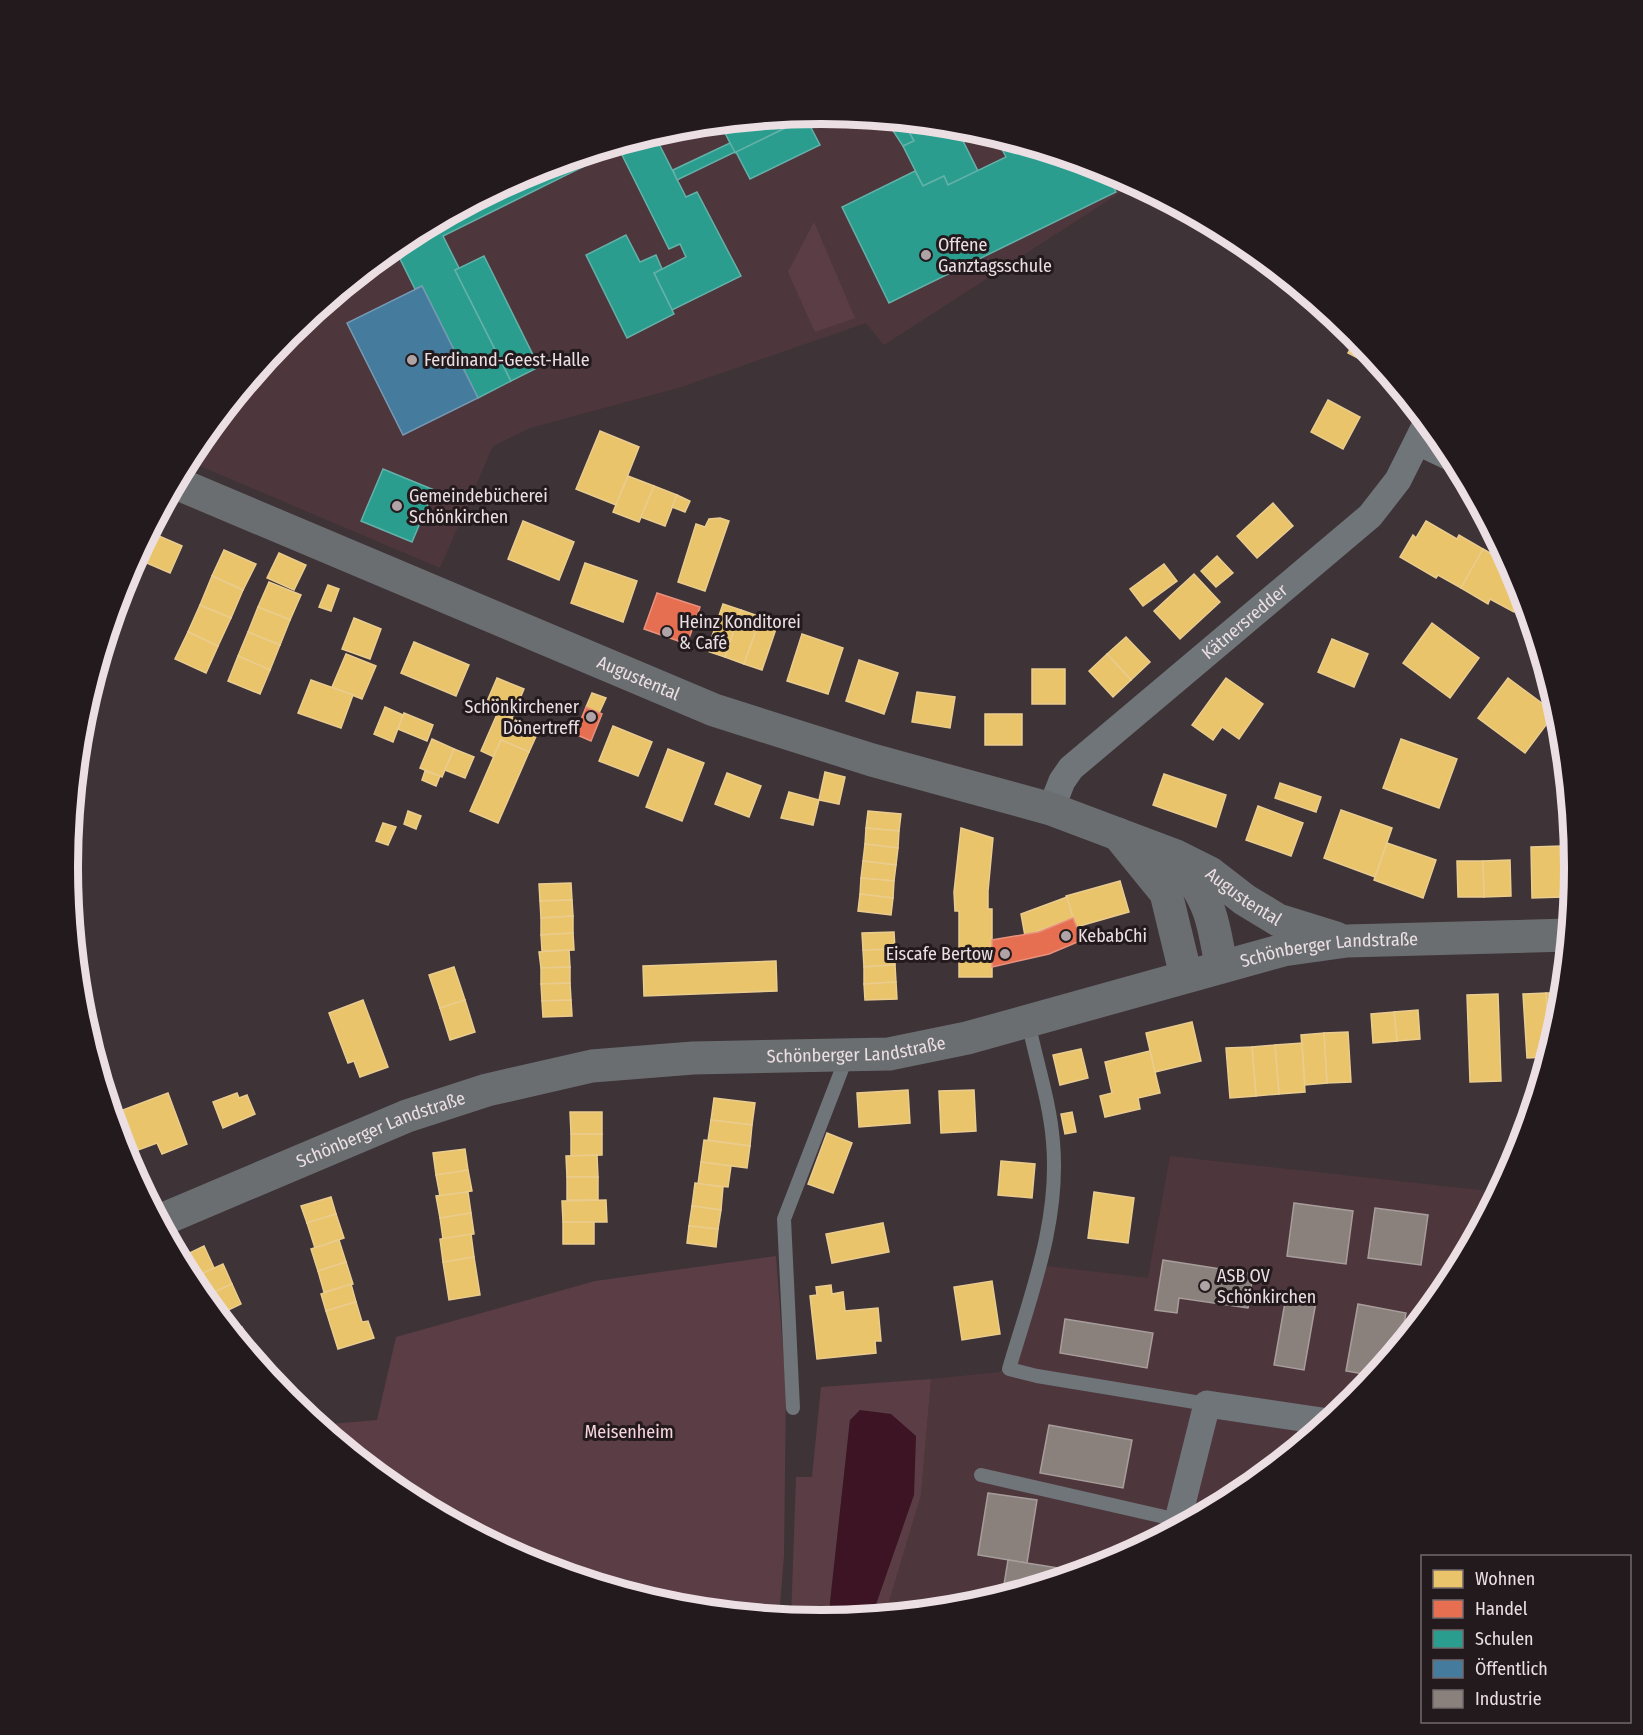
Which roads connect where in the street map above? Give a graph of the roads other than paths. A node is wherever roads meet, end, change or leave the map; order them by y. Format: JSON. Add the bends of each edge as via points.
{"nodes":[{"id":1,"x":1422,"y":432,"type":"edge"},
{"id":2,"x":184,"y":486,"type":"edge"},
{"id":3,"x":1052,"y":809,"type":"junction"},
{"id":4,"x":1117,"y":833,"type":"junction"},
{"id":5,"x":1176,"y":856,"type":"junction"},
{"id":6,"x":1561,"y":935,"type":"edge"},
{"id":7,"x":1347,"y":941,"type":"junction"},
{"id":8,"x":1221,"y":966,"type":"junction"},
{"id":9,"x":1186,"y":976,"type":"junction"},
{"id":10,"x":1028,"y":1022,"type":"junction"},
{"id":11,"x":847,"y":1056,"type":"junction"},
{"id":12,"x":167,"y":1218,"type":"edge"},
{"id":13,"x":1207,"y":1404,"type":"junction"},
{"id":14,"x":793,"y":1408,"type":"dead end"},
{"id":15,"x":1318,"y":1420,"type":"edge"},
{"id":16,"x":981,"y":1475,"type":"dead end"},
{"id":17,"x":1180,"y":1518,"type":"edge"},
{"id":18,"x":1170,"y":1523,"type":"edge"}],
"edges":[{"from":1,"to":3,"type":"street","name":"Kätnersredder","via":[[1398,480],[1370,516],[1071,768]]},
{"from":2,"to":3,"type":"street","name":"Augustental","via":[[714,710],[872,760]]},
{"from":3,"to":4,"type":"street","name":"Augustental"},
{"from":4,"to":5,"type":"street","name":"Augustental"},
{"from":4,"to":9,"type":"street","via":[[1166,893]]},
{"from":5,"to":7,"type":"street","name":"Augustental","via":[[1210,873],[1278,920]]},
{"from":5,"to":8,"type":"street","name":"Augustental","via":[[1201,889],[1212,915]]},
{"from":6,"to":7,"type":"street","name":"Schönberger Landstraße"},
{"from":7,"to":8,"type":"street","name":"Schönberger Landstraße","via":[[1283,950]]},
{"from":8,"to":9,"type":"street","name":"Schönberger Landstraße"},
{"from":9,"to":10,"type":"street","name":"Schönberger Landstraße"},
{"from":10,"to":11,"type":"street","name":"Schönberger Landstraße","via":[[922,1048]]},
{"from":10,"to":13,"type":"lane","via":[[1053,1140],[1053,1209],[1009,1369]]},
{"from":11,"to":12,"type":"street","name":"Schönberger Landstraße","via":[[693,1058],[592,1066],[487,1090],[407,1116]]},
{"from":11,"to":14,"type":"lane","via":[[784,1220]]},
{"from":13,"to":15,"type":"street"},
{"from":13,"to":17,"type":"street"},
{"from":16,"to":18,"type":"lane"}]}
